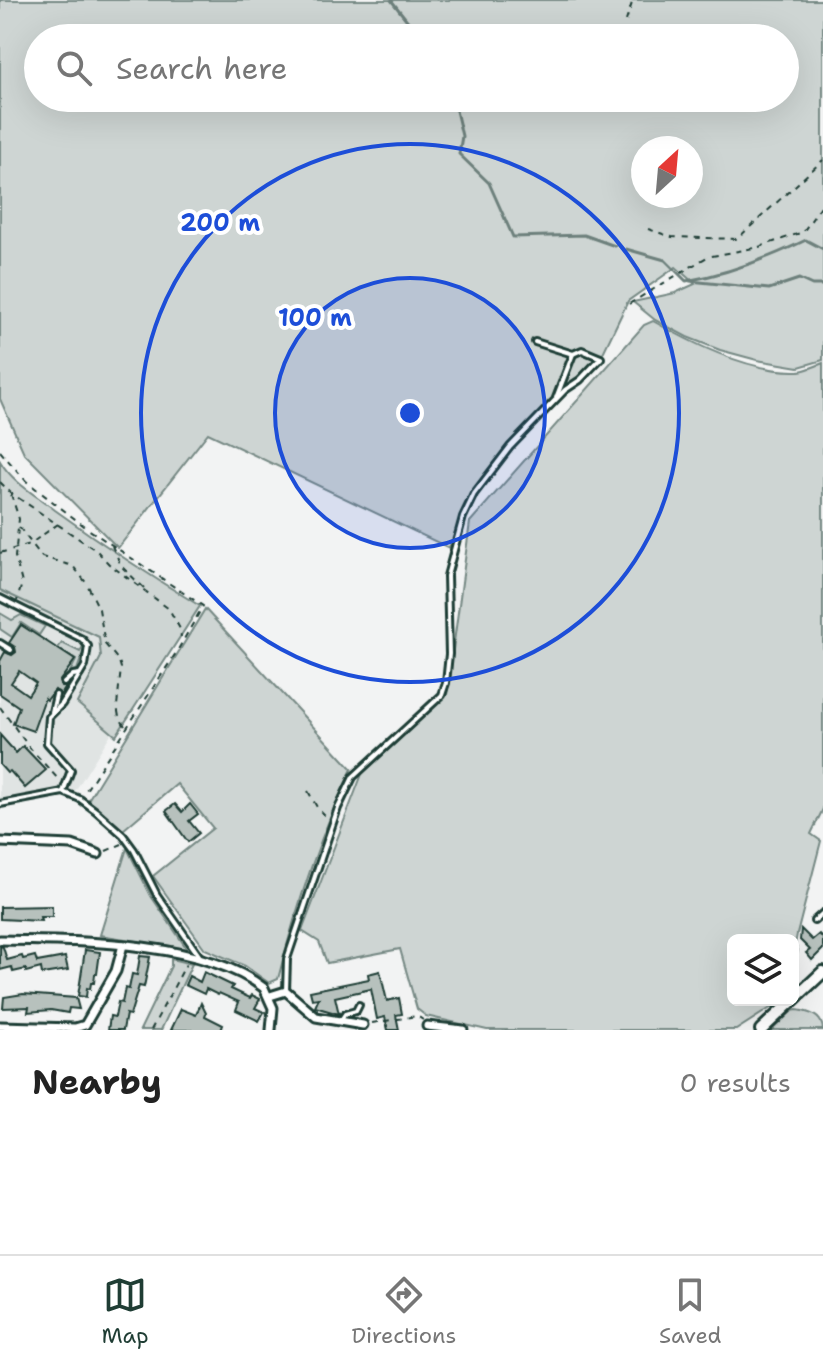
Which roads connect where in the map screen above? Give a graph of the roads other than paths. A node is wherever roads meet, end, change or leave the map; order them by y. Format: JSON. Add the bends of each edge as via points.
{"nodes":[{"id":1,"x":535,"y":342,"type":"dead end"},
{"id":2,"x":573,"y":354,"type":"junction"},
{"id":3,"x":555,"y":400,"type":"junction"},
{"id":4,"x":0,"y":598,"type":"edge"},
{"id":5,"x":0,"y":643,"type":"edge"},
{"id":6,"x":11,"y":650,"type":"dead end"},
{"id":7,"x":80,"y":674,"type":"junction"},
{"id":8,"x":64,"y":683,"type":"dead end"},
{"id":9,"x":56,"y":695,"type":"dead end"},
{"id":10,"x":52,"y":712,"type":"junction"},
{"id":11,"x":63,"y":792,"type":"junction"},
{"id":12,"x":0,"y":804,"type":"edge"},
{"id":13,"x":0,"y":842,"type":"edge"},
{"id":14,"x":98,"y":854,"type":"road end"},
{"id":15,"x":823,"y":913,"type":"edge"},
{"id":16,"x":814,"y":921,"type":"dead end"},
{"id":17,"x":0,"y":940,"type":"edge"},
{"id":18,"x":123,"y":945,"type":"junction"},
{"id":19,"x":201,"y":959,"type":"junction"},
{"id":20,"x":823,"y":972,"type":"edge"},
{"id":21,"x":286,"y":991,"type":"junction"},
{"id":22,"x":270,"y":996,"type":"junction"},
{"id":23,"x":359,"y":1005,"type":"dead end"},
{"id":24,"x":341,"y":1020,"type":"junction"},
{"id":25,"x":0,"y":1026,"type":"edge"},
{"id":26,"x":427,"y":1026,"type":"road end"},
{"id":27,"x":363,"y":1027,"type":"edge"},
{"id":28,"x":271,"y":1030,"type":"edge"},
{"id":29,"x":463,"y":1030,"type":"edge"},
{"id":30,"x":761,"y":1030,"type":"edge"}],
"edges":[{"from":1,"to":2,"type":"lane"},
{"from":2,"to":3,"type":"lane"},
{"from":2,"to":3,"type":"lane","via":[[582,350],[601,358]]},
{"from":3,"to":21,"type":"lane","via":[[487,474],[463,517],[447,576],[449,654],[442,695],[358,770],[333,823],[287,959]]},
{"from":4,"to":7,"type":"lane","via":[[86,642],[88,659]]},
{"from":5,"to":6,"type":"lane"},
{"from":7,"to":8,"type":"lane"},
{"from":7,"to":10,"type":"lane"},
{"from":9,"to":10,"type":"lane"},
{"from":10,"to":11,"type":"lane","via":[[47,743],[71,768]]},
{"from":11,"to":12,"type":"lane"},
{"from":11,"to":19,"type":"lane","via":[[80,799],[128,842]]},
{"from":13,"to":14,"type":"street","via":[[72,845]]},
{"from":15,"to":16,"type":"lane"},
{"from":17,"to":18,"type":"street"},
{"from":18,"to":19,"type":"street"},
{"from":18,"to":25,"type":"street","via":[[116,971],[85,1025]]},
{"from":19,"to":22,"type":"street","via":[[256,982]]},
{"from":20,"to":30,"type":"main road"},
{"from":21,"to":22,"type":"street"},
{"from":21,"to":24,"type":"street","via":[[316,1017]]},
{"from":22,"to":28,"type":"street"},
{"from":23,"to":24,"type":"lane"},
{"from":24,"to":27,"type":"street"},
{"from":26,"to":29,"type":"street"}]}
